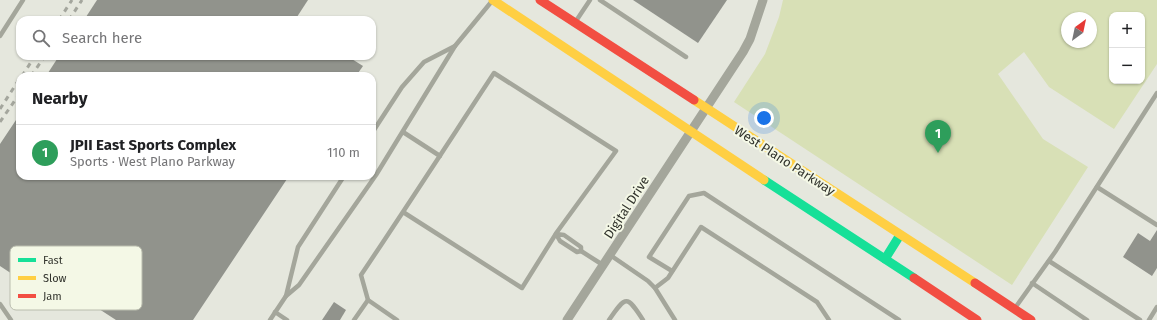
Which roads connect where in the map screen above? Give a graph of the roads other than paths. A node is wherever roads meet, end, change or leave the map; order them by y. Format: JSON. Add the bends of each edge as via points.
{"nodes":[{"id":1,"x":24,"y":0,"type":"edge"},
{"id":2,"x":493,"y":0,"type":"edge"},
{"id":3,"x":540,"y":0,"type":"edge"},
{"id":4,"x":590,"y":0,"type":"edge"},
{"id":5,"x":600,"y":0,"type":"edge"},
{"id":6,"x":763,"y":0,"type":"edge"},
{"id":7,"x":575,"y":22,"type":"junction"},
{"id":8,"x":0,"y":36,"type":"edge"},
{"id":9,"x":456,"y":46,"type":"junction"},
{"id":10,"x":686,"y":57,"type":"dead end"},
{"id":11,"x":1157,"y":93,"type":"edge"},
{"id":12,"x":706,"y":108,"type":"junction"},
{"id":13,"x":376,"y":127,"type":"edge"},
{"id":14,"x":403,"y":132,"type":"junction"},
{"id":15,"x":690,"y":132,"type":"junction"},
{"id":16,"x":440,"y":156,"type":"junction"},
{"id":17,"x":376,"y":175,"type":"edge"},
{"id":18,"x":341,"y":180,"type":"edge"},
{"id":19,"x":372,"y":180,"type":"edge"},
{"id":20,"x":1097,"y":187,"type":"junction"},
{"id":21,"x":403,"y":212,"type":"junction"},
{"id":22,"x":1157,"y":226,"type":"edge"},
{"id":23,"x":556,"y":234,"type":"junction"},
{"id":24,"x":900,"y":235,"type":"junction"},
{"id":25,"x":610,"y":255,"type":"junction"},
{"id":26,"x":885,"y":258,"type":"junction"},
{"id":27,"x":1048,"y":261,"type":"junction"},
{"id":28,"x":603,"y":266,"type":"junction"},
{"id":29,"x":672,"y":271,"type":"junction"},
{"id":30,"x":1032,"y":283,"type":"junction"},
{"id":31,"x":654,"y":288,"type":"junction"},
{"id":32,"x":286,"y":296,"type":"junction"},
{"id":33,"x":368,"y":300,"type":"junction"},
{"id":34,"x":0,"y":304,"type":"edge"},
{"id":35,"x":1157,"y":306,"type":"edge"},
{"id":36,"x":1015,"y":310,"type":"junction"},
{"id":37,"x":275,"y":312,"type":"junction"},
{"id":38,"x":11,"y":320,"type":"edge"},
{"id":39,"x":270,"y":320,"type":"edge"},
{"id":40,"x":287,"y":320,"type":"edge"},
{"id":41,"x":354,"y":320,"type":"edge"},
{"id":42,"x":398,"y":320,"type":"edge"},
{"id":43,"x":567,"y":320,"type":"edge"},
{"id":44,"x":609,"y":320,"type":"edge"},
{"id":45,"x":643,"y":320,"type":"edge"},
{"id":46,"x":675,"y":320,"type":"edge"},
{"id":47,"x":829,"y":320,"type":"edge"},
{"id":48,"x":899,"y":320,"type":"edge"},
{"id":49,"x":977,"y":320,"type":"edge"},
{"id":50,"x":1031,"y":320,"type":"edge"},
{"id":51,"x":1087,"y":320,"type":"edge"},
{"id":52,"x":1140,"y":320,"type":"edge"},
{"id":53,"x":1149,"y":320,"type":"edge"}],
"edges":[{"from":1,"to":8,"type":"lane"},
{"from":2,"to":9,"type":"lane"},
{"from":2,"to":15,"type":"main road"},
{"from":3,"to":7,"type":"main road","name":"West Plano Parkway"},
{"from":4,"to":7,"type":"lane"},
{"from":5,"to":10,"type":"lane"},
{"from":6,"to":12,"type":"street","name":"Digital Drive","via":[[750,39]]},
{"from":7,"to":12,"type":"main road","name":"West Plano Parkway"},
{"from":9,"to":13,"type":"lane","via":[[424,62],[402,87]]},
{"from":9,"to":14,"type":"lane"},
{"from":11,"to":20,"type":"lane"},
{"from":12,"to":15,"type":"street","name":"Digital Drive"},
{"from":12,"to":24,"type":"main road","name":"West Plano Parkway"},
{"from":14,"to":16,"type":"lane"},
{"from":14,"to":17,"type":"lane"},
{"from":15,"to":25,"type":"street","name":"Digital Drive"},
{"from":15,"to":26,"type":"main road"},
{"from":16,"to":21,"type":"lane"},
{"from":16,"to":23,"type":"lane","via":[[494,73],[616,151]]},
{"from":18,"to":32,"type":"lane","via":[[298,247]]},
{"from":19,"to":32,"type":"lane","via":[[299,285]]},
{"from":20,"to":22,"type":"lane"},
{"from":20,"to":27,"type":"lane"},
{"from":21,"to":23,"type":"lane","via":[[522,288]]},
{"from":21,"to":33,"type":"lane","via":[[361,275]]},
{"from":23,"to":28,"type":"lane","via":[[560,241],[577,252],[582,251]]},
{"from":24,"to":26,"type":"main road"},
{"from":24,"to":36,"type":"main road","name":"West Plano Parkway"},
{"from":25,"to":28,"type":"street","name":"Digital Drive"},
{"from":25,"to":31,"type":"lane"},
{"from":26,"to":49,"type":"main road"},
{"from":27,"to":30,"type":"lane"},
{"from":27,"to":52,"type":"lane"},
{"from":28,"to":43,"type":"street","name":"Digital Drive"},
{"from":29,"to":31,"type":"lane","via":[[668,278]]},
{"from":29,"to":47,"type":"lane","via":[[701,227],[817,302]]},
{"from":29,"to":48,"type":"lane","via":[[649,257],[689,196],[704,193]]},
{"from":30,"to":36,"type":"lane"},
{"from":30,"to":51,"type":"lane"},
{"from":31,"to":46,"type":"lane"},
{"from":32,"to":37,"type":"lane"},
{"from":33,"to":41,"type":"lane"},
{"from":33,"to":42,"type":"lane"},
{"from":34,"to":38,"type":"lane"},
{"from":35,"to":53,"type":"lane"},
{"from":36,"to":50,"type":"main road","name":"West Plano Parkway"},
{"from":37,"to":39,"type":"lane"},
{"from":37,"to":40,"type":"lane"},
{"from":44,"to":45,"type":"lane","via":[[620,303],[626,301],[632,303]]}]}
